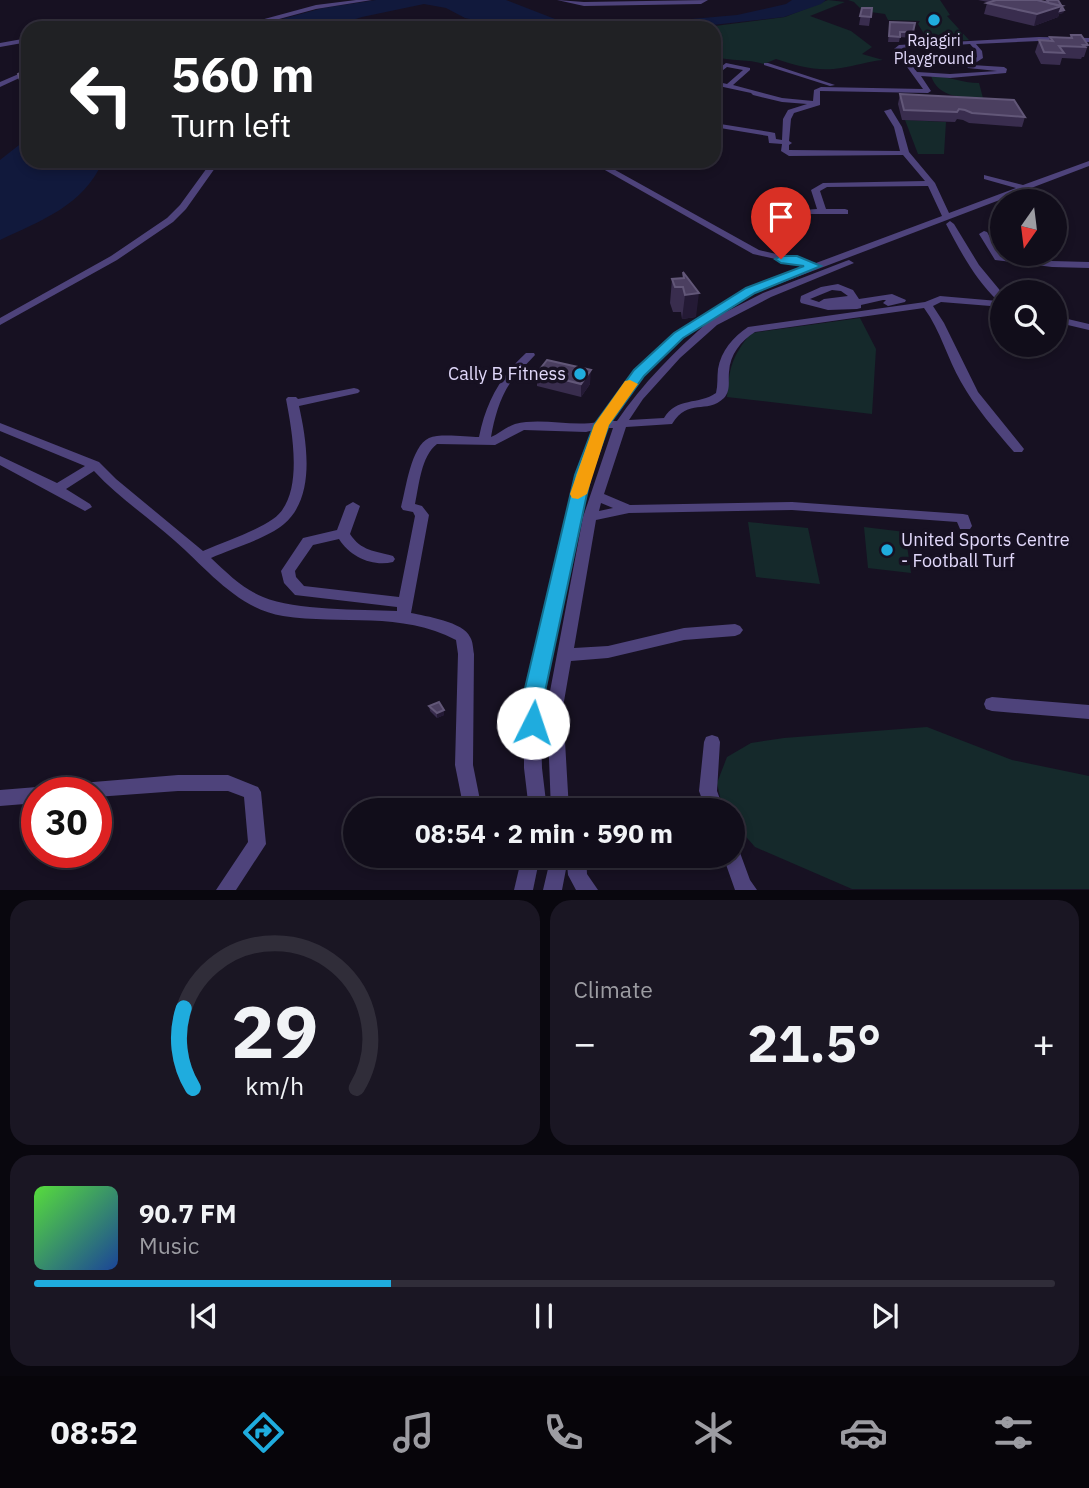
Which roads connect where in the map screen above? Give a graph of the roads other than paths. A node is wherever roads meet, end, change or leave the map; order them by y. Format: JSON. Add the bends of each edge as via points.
{"nodes":[{"id":1,"x":369,"y":0,"type":"edge"},
{"id":2,"x":560,"y":0,"type":"edge"},
{"id":3,"x":705,"y":0,"type":"edge"},
{"id":4,"x":114,"y":19,"type":"dead end"},
{"id":5,"x":104,"y":21,"type":"edge"},
{"id":6,"x":264,"y":21,"type":"edge"},
{"id":7,"x":0,"y":37,"type":"edge"},
{"id":8,"x":21,"y":37,"type":"edge"},
{"id":9,"x":21,"y":39,"type":"edge"},
{"id":10,"x":1089,"y":40,"type":"edge"},
{"id":11,"x":971,"y":42,"type":"junction"},
{"id":12,"x":0,"y":46,"type":"edge"},
{"id":13,"x":766,"y":64,"type":"dead end"},
{"id":14,"x":721,"y":69,"type":"edge"},
{"id":15,"x":21,"y":73,"type":"edge"},
{"id":16,"x":915,"y":74,"type":"junction"},
{"id":17,"x":0,"y":83,"type":"edge"},
{"id":18,"x":721,"y":84,"type":"edge"},
{"id":19,"x":729,"y":85,"type":"junction"},
{"id":20,"x":842,"y":89,"type":"junction"},
{"id":21,"x":817,"y":103,"type":"junction"},
{"id":22,"x":888,"y":111,"type":"dead end"},
{"id":23,"x":721,"y":126,"type":"edge"},
{"id":24,"x":788,"y":143,"type":"junction"},
{"id":25,"x":905,"y":153,"type":"junction"},
{"id":26,"x":1089,"y":163,"type":"edge"},
{"id":27,"x":203,"y":168,"type":"edge"},
{"id":28,"x":211,"y":168,"type":"edge"},
{"id":29,"x":606,"y":168,"type":"edge"},
{"id":30,"x":616,"y":168,"type":"edge"},
{"id":31,"x":1089,"y":171,"type":"edge"},
{"id":32,"x":987,"y":177,"type":"dead end"},
{"id":33,"x":930,"y":183,"type":"junction"},
{"id":34,"x":1025,"y":188,"type":"junction"},
{"id":35,"x":1041,"y":189,"type":"edge"},
{"id":36,"x":990,"y":208,"type":"edge"},
{"id":37,"x":804,"y":212,"type":"dead end"},
{"id":38,"x":822,"y":212,"type":"junction"},
{"id":39,"x":845,"y":212,"type":"dead end"},
{"id":40,"x":948,"y":221,"type":"junction"},
{"id":41,"x":984,"y":234,"type":"dead end"},
{"id":42,"x":765,"y":255,"type":"junction"},
{"id":43,"x":1089,"y":265,"type":"edge"},
{"id":44,"x":815,"y":266,"type":"junction"},
{"id":45,"x":990,"y":290,"type":"edge"},
{"id":46,"x":990,"y":301,"type":"edge"},
{"id":47,"x":927,"y":304,"type":"junction"},
{"id":48,"x":883,"y":306,"type":"junction"},
{"id":49,"x":0,"y":317,"type":"edge"},
{"id":50,"x":0,"y":322,"type":"edge"},
{"id":51,"x":1067,"y":322,"type":"edge"},
{"id":52,"x":1089,"y":327,"type":"edge"},
{"id":53,"x":530,"y":355,"type":"dead end"},
{"id":54,"x":354,"y":391,"type":"dead end"},
{"id":55,"x":621,"y":423,"type":"junction"},
{"id":56,"x":602,"y":425,"type":"junction"},
{"id":57,"x":0,"y":428,"type":"edge"},
{"id":58,"x":484,"y":441,"type":"junction"},
{"id":59,"x":1018,"y":449,"type":"dead end"},
{"id":60,"x":0,"y":460,"type":"edge"},
{"id":61,"x":95,"y":465,"type":"junction"},
{"id":62,"x":57,"y":489,"type":"junction"},
{"id":63,"x":596,"y":496,"type":"junction"},
{"id":64,"x":353,"y":506,"type":"dead end"},
{"id":65,"x":85,"y":507,"type":"dead end"},
{"id":66,"x":629,"y":509,"type":"junction"},
{"id":67,"x":590,"y":517,"type":"junction"},
{"id":68,"x":965,"y":526,"type":"dead end"},
{"id":69,"x":343,"y":534,"type":"junction"},
{"id":70,"x":202,"y":556,"type":"junction"},
{"id":71,"x":388,"y":559,"type":"dead end"},
{"id":72,"x":405,"y":610,"type":"junction"},
{"id":73,"x":735,"y":630,"type":"dead end"},
{"id":74,"x":566,"y":655,"type":"junction"},
{"id":75,"x":992,"y":704,"type":"dead end"},
{"id":76,"x":1089,"y":712,"type":"edge"},
{"id":77,"x":712,"y":742,"type":"dead end"},
{"id":78,"x":112,"y":790,"type":"edge"},
{"id":79,"x":21,"y":796,"type":"edge"},
{"id":80,"x":0,"y":798,"type":"edge"},
{"id":81,"x":471,"y":798,"type":"edge"},
{"id":82,"x":538,"y":798,"type":"edge"},
{"id":83,"x":559,"y":798,"type":"edge"},
{"id":84,"x":711,"y":798,"type":"edge"},
{"id":85,"x":528,"y":868,"type":"edge"},
{"id":86,"x":557,"y":868,"type":"edge"},
{"id":87,"x":576,"y":868,"type":"edge"},
{"id":88,"x":736,"y":868,"type":"edge"},
{"id":89,"x":225,"y":890,"type":"edge"},
{"id":90,"x":523,"y":890,"type":"edge"},
{"id":91,"x":552,"y":890,"type":"edge"},
{"id":92,"x":589,"y":890,"type":"edge"},
{"id":93,"x":748,"y":890,"type":"edge"}],
"edges":[{"from":1,"to":6,"type":"street","via":[[316,7]]},
{"from":2,"to":3,"type":"street","via":[[596,4]]},
{"from":4,"to":5,"type":"street"},
{"from":7,"to":8,"type":"street"},
{"from":9,"to":12,"type":"street"},
{"from":10,"to":11,"type":"street"},
{"from":11,"to":16,"type":"street","via":[[897,48]]},
{"from":11,"to":16,"type":"street","via":[[981,58],[970,67],[998,67],[1003,72]]},
{"from":13,"to":20,"type":"street"},
{"from":14,"to":19,"type":"street","via":[[726,65],[748,69]]},
{"from":15,"to":17,"type":"street"},
{"from":16,"to":20,"type":"street","via":[[928,91]]},
{"from":18,"to":19,"type":"street"},
{"from":19,"to":21,"type":"street","via":[[782,100]]},
{"from":20,"to":21,"type":"street","via":[[818,89]]},
{"from":21,"to":24,"type":"street","via":[[791,113]]},
{"from":22,"to":25,"type":"street"},
{"from":23,"to":24,"type":"street","via":[[770,134],[772,141]]},
{"from":24,"to":25,"type":"street","via":[[785,151],[789,154]]},
{"from":25,"to":33,"type":"street"},
{"from":26,"to":34,"type":"street"},
{"from":27,"to":49,"type":"street","via":[[163,219],[107,257]]},
{"from":28,"to":50,"type":"street","via":[[165,224]]},
{"from":29,"to":42,"type":"street"},
{"from":30,"to":42,"type":"street"},
{"from":31,"to":35,"type":"street"},
{"from":32,"to":34,"type":"street"},
{"from":33,"to":38,"type":"street","via":[[820,187],[815,193]]},
{"from":33,"to":40,"type":"street"},
{"from":34,"to":40,"type":"street"},
{"from":36,"to":40,"type":"street"},
{"from":37,"to":38,"type":"street"},
{"from":38,"to":39,"type":"street"},
{"from":40,"to":44,"type":"street"},
{"from":40,"to":45,"type":"street"},
{"from":40,"to":55,"type":"street","via":[[767,295],[713,323],[676,356]]},
{"from":41,"to":43,"type":"street","via":[[998,258]]},
{"from":42,"to":44,"type":"street"},
{"from":44,"to":56,"type":"street","via":[[702,312],[639,373]]},
{"from":46,"to":47,"type":"street","via":[[940,299]]},
{"from":47,"to":48,"type":"street"},
{"from":47,"to":59,"type":"street","via":[[939,319],[965,380]]},
{"from":48,"to":48,"type":"street","via":[[837,308],[805,298],[838,286],[855,298],[824,302],[843,305],[880,297],[901,300]]},
{"from":48,"to":55,"type":"street","via":[[752,329],[739,337],[727,356],[719,396],[684,404],[671,412],[668,421]]},
{"from":51,"to":52,"type":"street"},
{"from":53,"to":58,"type":"street","via":[[500,387]]},
{"from":54,"to":70,"type":"street","via":[[293,402],[299,433],[299,481],[286,512],[281,520]]},
{"from":55,"to":56,"type":"street"},
{"from":55,"to":63,"type":"street"},
{"from":56,"to":58,"type":"street","via":[[524,426]]},
{"from":56,"to":82,"type":"street","via":[[583,475],[532,701]]},
{"from":57,"to":61,"type":"street"},
{"from":58,"to":72,"type":"street","via":[[434,440],[419,460],[408,507],[422,515]]},
{"from":60,"to":62,"type":"street"},
{"from":61,"to":62,"type":"street"},
{"from":61,"to":70,"type":"street"},
{"from":62,"to":65,"type":"street"},
{"from":63,"to":66,"type":"street"},
{"from":63,"to":67,"type":"street"},
{"from":64,"to":69,"type":"street"},
{"from":66,"to":67,"type":"street"},
{"from":66,"to":68,"type":"street","via":[[792,506],[963,518]]},
{"from":67,"to":74,"type":"street"},
{"from":69,"to":71,"type":"street","via":[[360,554]]},
{"from":69,"to":72,"type":"street","via":[[308,541],[288,571],[289,579],[300,591]]},
{"from":70,"to":72,"type":"street","via":[[240,592],[282,610]]},
{"from":72,"to":81,"type":"street","via":[[463,637],[464,765]]},
{"from":73,"to":74,"type":"street","via":[[684,634],[608,652]]},
{"from":74,"to":83,"type":"street","via":[[555,706]]},
{"from":75,"to":76,"type":"street"},
{"from":77,"to":84,"type":"street"},
{"from":78,"to":89,"type":"street","via":[[228,783],[252,792],[257,844]]},
{"from":79,"to":80,"type":"street"},
{"from":85,"to":90,"type":"street"},
{"from":86,"to":91,"type":"street"},
{"from":87,"to":92,"type":"street","via":[[579,881]]},
{"from":88,"to":93,"type":"street"}]}
